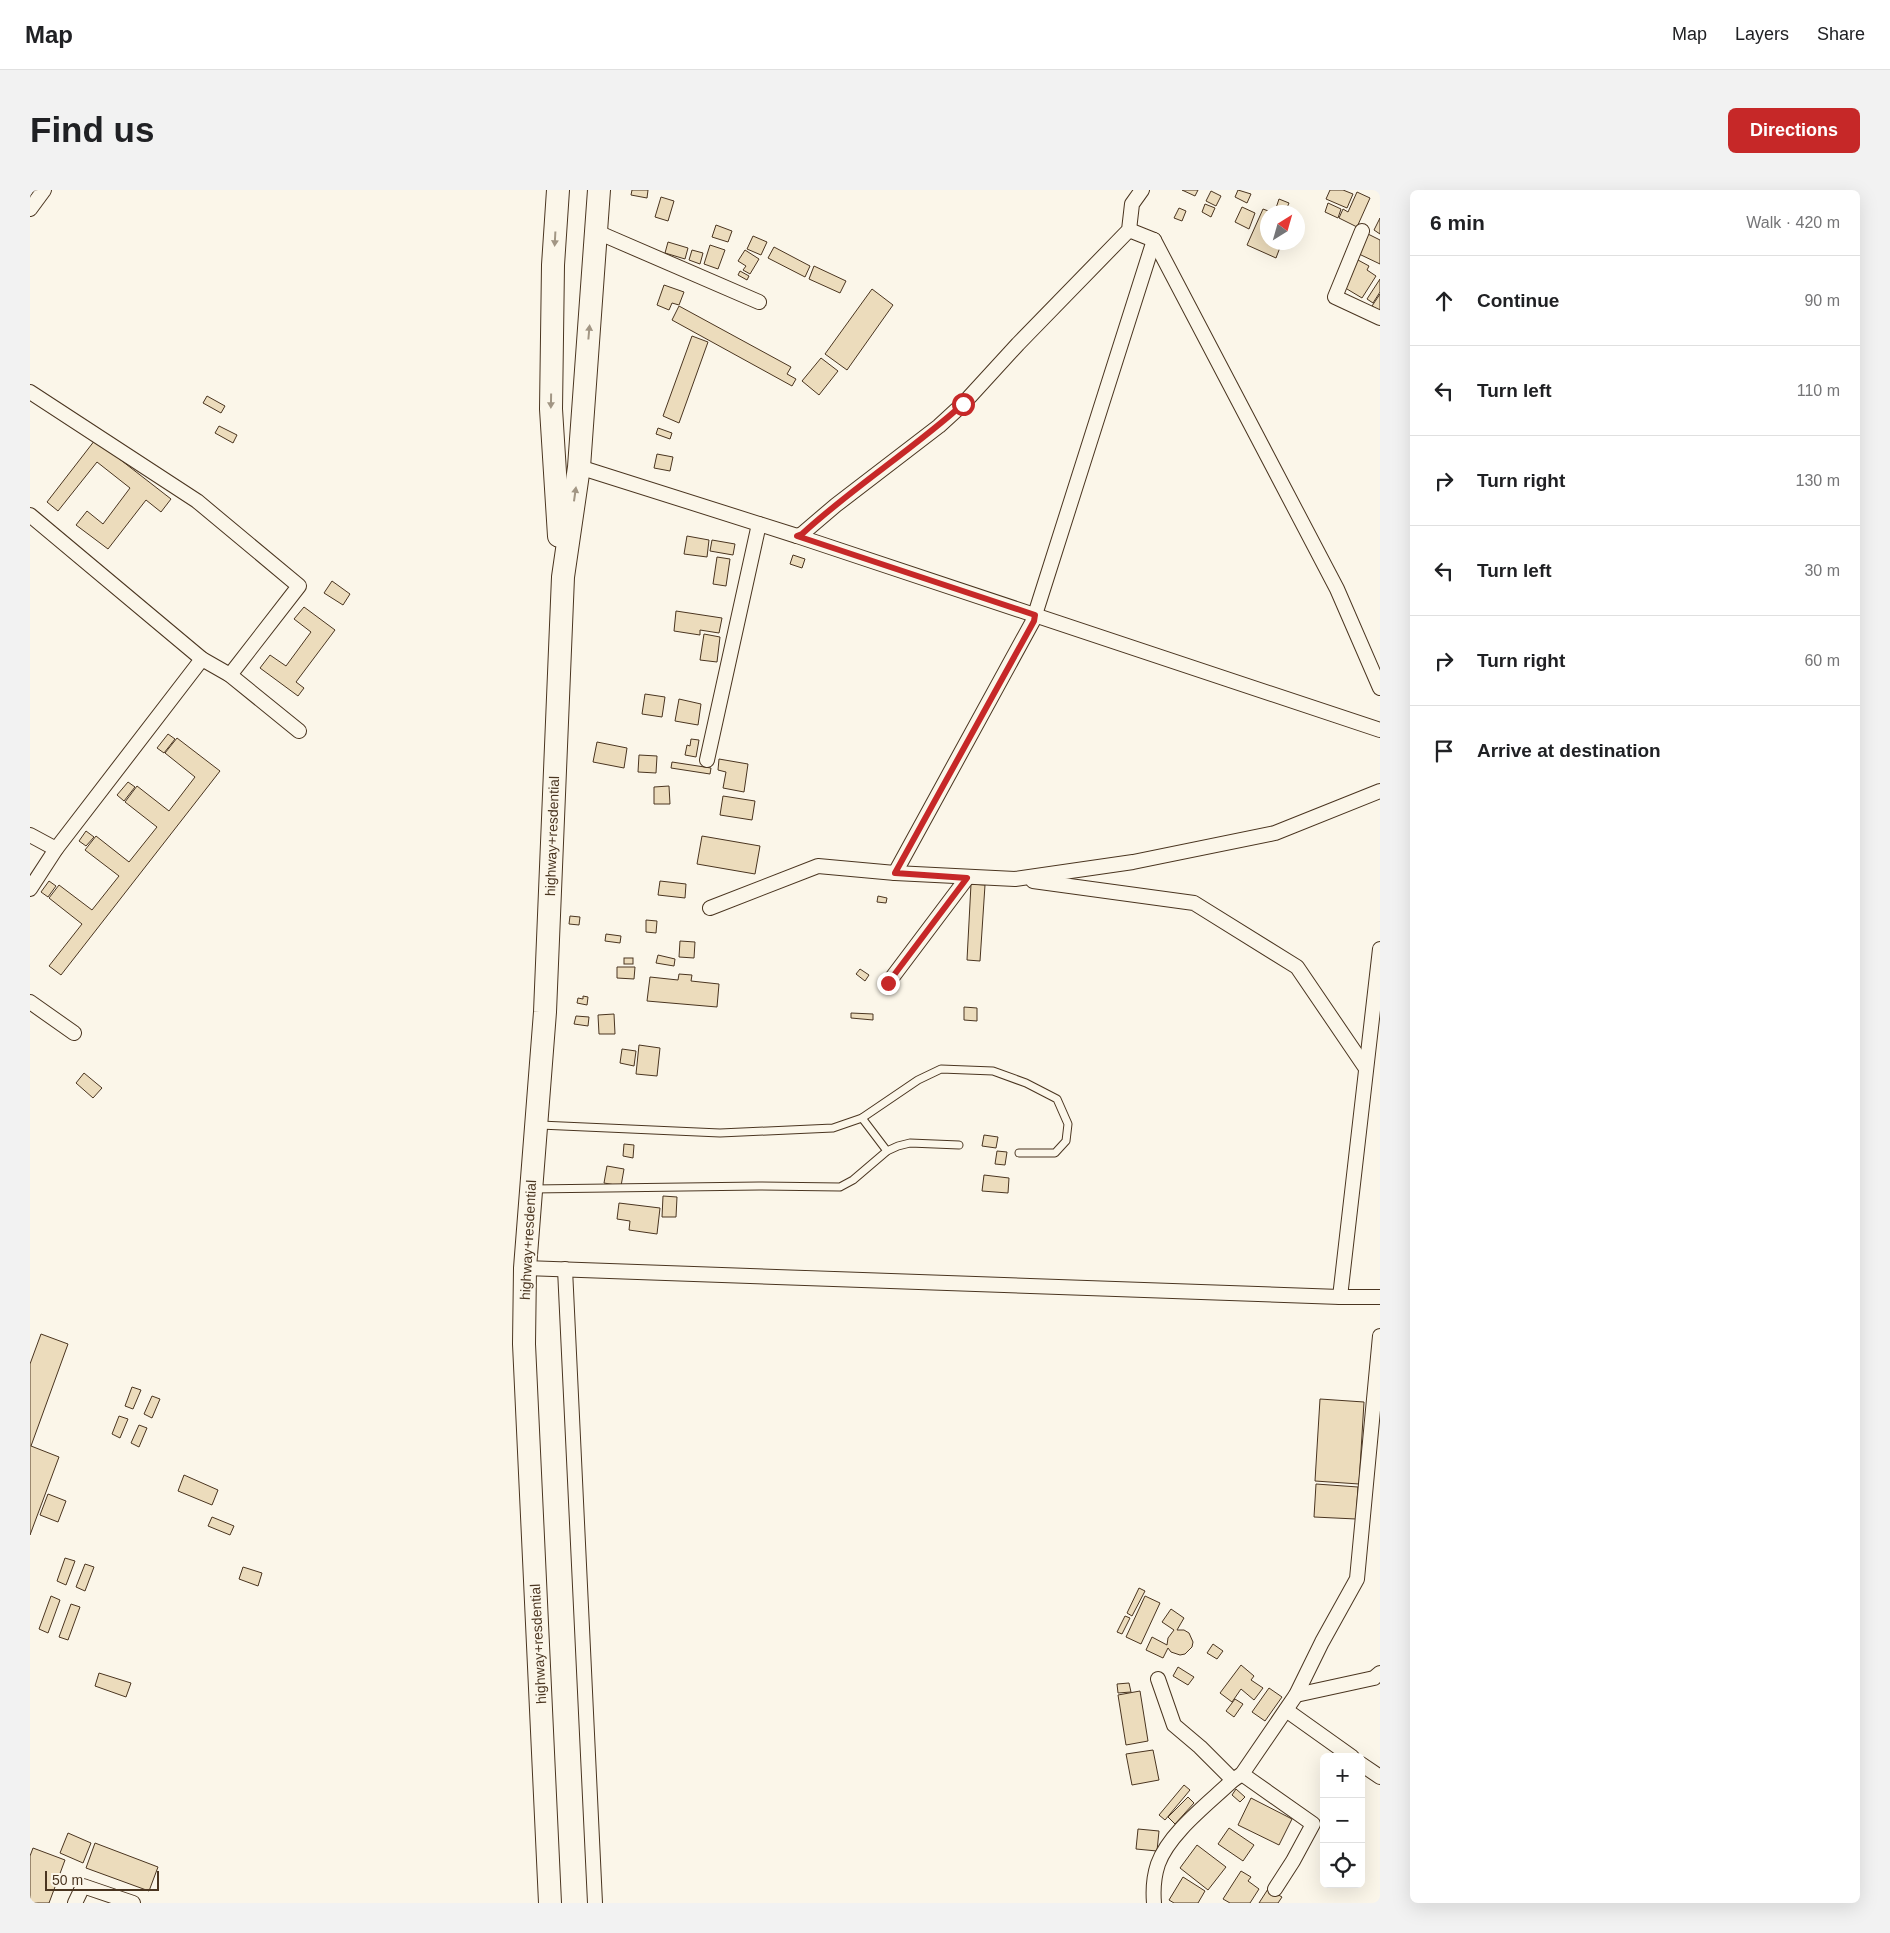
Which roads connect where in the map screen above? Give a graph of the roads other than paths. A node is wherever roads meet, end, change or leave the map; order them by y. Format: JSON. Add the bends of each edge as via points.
{"nodes":[{"id":1,"x":44,"y":190,"type":"edge"},
{"id":2,"x":558,"y":190,"type":"edge"},
{"id":3,"x":599,"y":190,"type":"edge"},
{"id":4,"x":1142,"y":190,"type":"edge"},
{"id":5,"x":30,"y":209,"type":"edge"},
{"id":6,"x":1129,"y":230,"type":"junction"},
{"id":7,"x":1362,"y":231,"type":"dead end"},
{"id":8,"x":597,"y":232,"type":"junction"},
{"id":9,"x":1154,"y":240,"type":"junction"},
{"id":10,"x":759,"y":302,"type":"dead end"},
{"id":11,"x":1380,"y":318,"type":"edge"},
{"id":12,"x":30,"y":392,"type":"edge"},
{"id":13,"x":579,"y":467,"type":"junction"},
{"id":14,"x":30,"y":515,"type":"edge"},
{"id":15,"x":759,"y":524,"type":"junction"},
{"id":16,"x":797,"y":536,"type":"junction"},
{"id":17,"x":563,"y":577,"type":"junction"},
{"id":18,"x":1035,"y":615,"type":"junction"},
{"id":19,"x":202,"y":659,"type":"junction"},
{"id":20,"x":230,"y":675,"type":"junction"},
{"id":21,"x":1380,"y":688,"type":"edge"},
{"id":22,"x":1380,"y":730,"type":"edge"},
{"id":23,"x":300,"y":731,"type":"dead end"},
{"id":24,"x":707,"y":760,"type":"dead end"},
{"id":25,"x":1380,"y":790,"type":"edge"},
{"id":26,"x":30,"y":835,"type":"edge"},
{"id":27,"x":56,"y":849,"type":"junction"},
{"id":28,"x":895,"y":873,"type":"junction"},
{"id":29,"x":967,"y":878,"type":"junction"},
{"id":30,"x":1015,"y":879,"type":"junction"},
{"id":31,"x":30,"y":889,"type":"edge"},
{"id":32,"x":710,"y":908,"type":"dead end"},
{"id":33,"x":1380,"y":949,"type":"edge"},
{"id":34,"x":888,"y":983,"type":"dead end"},
{"id":35,"x":30,"y":1002,"type":"edge"},
{"id":36,"x":74,"y":1033,"type":"dead end"},
{"id":37,"x":1365,"y":1067,"type":"junction"},
{"id":38,"x":862,"y":1118,"type":"junction"},
{"id":39,"x":537,"y":1125,"type":"junction"},
{"id":40,"x":960,"y":1145,"type":"dead end"},
{"id":41,"x":887,"y":1151,"type":"junction"},
{"id":42,"x":1019,"y":1153,"type":"dead end"},
{"id":43,"x":530,"y":1189,"type":"junction"},
{"id":44,"x":525,"y":1268,"type":"junction"},
{"id":45,"x":565,"y":1269,"type":"junction"},
{"id":46,"x":1340,"y":1297,"type":"junction"},
{"id":47,"x":1380,"y":1297,"type":"edge"},
{"id":48,"x":1380,"y":1336,"type":"edge"},
{"id":49,"x":1380,"y":1673,"type":"edge"},
{"id":50,"x":1158,"y":1679,"type":"dead end"},
{"id":51,"x":1296,"y":1696,"type":"junction"},
{"id":52,"x":1286,"y":1710,"type":"junction"},
{"id":53,"x":1346,"y":1753,"type":"edge"},
{"id":54,"x":1365,"y":1767,"type":"edge"},
{"id":55,"x":1238,"y":1777,"type":"junction"},
{"id":56,"x":1380,"y":1777,"type":"edge"},
{"id":57,"x":1275,"y":1889,"type":"dead end"},
{"id":58,"x":75,"y":1903,"type":"edge"},
{"id":59,"x":133,"y":1903,"type":"edge"},
{"id":60,"x":550,"y":1903,"type":"edge"},
{"id":61,"x":595,"y":1903,"type":"edge"},
{"id":62,"x":1154,"y":1903,"type":"edge"}],
"edges":[{"from":1,"to":5,"type":"street"},
{"from":2,"to":17,"type":"highway","one_way":true,"via":[[553,265],[551,409]]},
{"from":3,"to":8,"type":"highway"},
{"from":4,"to":6,"type":"street","via":[[1132,204]]},
{"from":6,"to":9,"type":"street"},
{"from":6,"to":16,"type":"street","via":[[963,404]]},
{"from":7,"to":11,"type":"street","via":[[1335,297]]},
{"from":8,"to":10,"type":"street"},
{"from":13,"to":8,"type":"highway","one_way":true},
{"from":9,"to":18,"type":"street"},
{"from":9,"to":21,"type":"street","via":[[1337,589]]},
{"from":12,"to":20,"type":"street","via":[[197,501],[299,586]]},
{"from":13,"to":15,"type":"street"},
{"from":17,"to":13,"type":"highway","one_way":true},
{"from":14,"to":19,"type":"street"},
{"from":15,"to":16,"type":"street"},
{"from":15,"to":24,"type":"street"},
{"from":16,"to":18,"type":"street"},
{"from":17,"to":39,"type":"highway","name":"highway+resdential"},
{"from":18,"to":22,"type":"street"},
{"from":18,"to":28,"type":"street"},
{"from":19,"to":20,"type":"street"},
{"from":19,"to":27,"type":"street"},
{"from":20,"to":23,"type":"street"},
{"from":25,"to":30,"type":"street","via":[[1275,833],[1133,862]]},
{"from":26,"to":27,"type":"street"},
{"from":27,"to":31,"type":"street"},
{"from":28,"to":29,"type":"street"},
{"from":28,"to":32,"type":"street","via":[[818,866]]},
{"from":29,"to":30,"type":"street"},
{"from":29,"to":34,"type":"street"},
{"from":30,"to":37,"type":"street","via":[[1194,903],[1297,968]]},
{"from":33,"to":37,"type":"street"},
{"from":35,"to":36,"type":"street"},
{"from":37,"to":46,"type":"street"},
{"from":38,"to":39,"type":"lane","via":[[833,1128],[720,1133]]},
{"from":38,"to":41,"type":"lane"},
{"from":38,"to":42,"type":"lane","via":[[918,1080],[941,1069],[993,1071],[1057,1099],[1068,1124],[1066,1141],[1055,1153]]},
{"from":39,"to":43,"type":"highway","name":"highway+resdential"},
{"from":40,"to":41,"type":"lane","via":[[910,1144]]},
{"from":41,"to":43,"type":"lane","via":[[854,1180],[840,1187]]},
{"from":43,"to":44,"type":"highway","name":"highway+resdential"},
{"from":44,"to":45,"type":"street"},
{"from":44,"to":60,"type":"highway","name":"highway+resdential","via":[[524,1344]]},
{"from":45,"to":46,"type":"street"},
{"from":45,"to":61,"type":"street"},
{"from":46,"to":47,"type":"street"},
{"from":48,"to":51,"type":"street","via":[[1357,1579]]},
{"from":49,"to":51,"type":"street","via":[[1374,1678]]},
{"from":50,"to":55,"type":"street","via":[[1174,1725]]},
{"from":51,"to":52,"type":"street"},
{"from":52,"to":53,"type":"street"},
{"from":52,"to":55,"type":"street"},
{"from":54,"to":56,"type":"street"},
{"from":55,"to":57,"type":"street","via":[[1313,1824]]},
{"from":55,"to":62,"type":"street","via":[[1170,1841],[1158,1864]]},
{"from":58,"to":59,"type":"street","via":[[83,1886]]}]}
